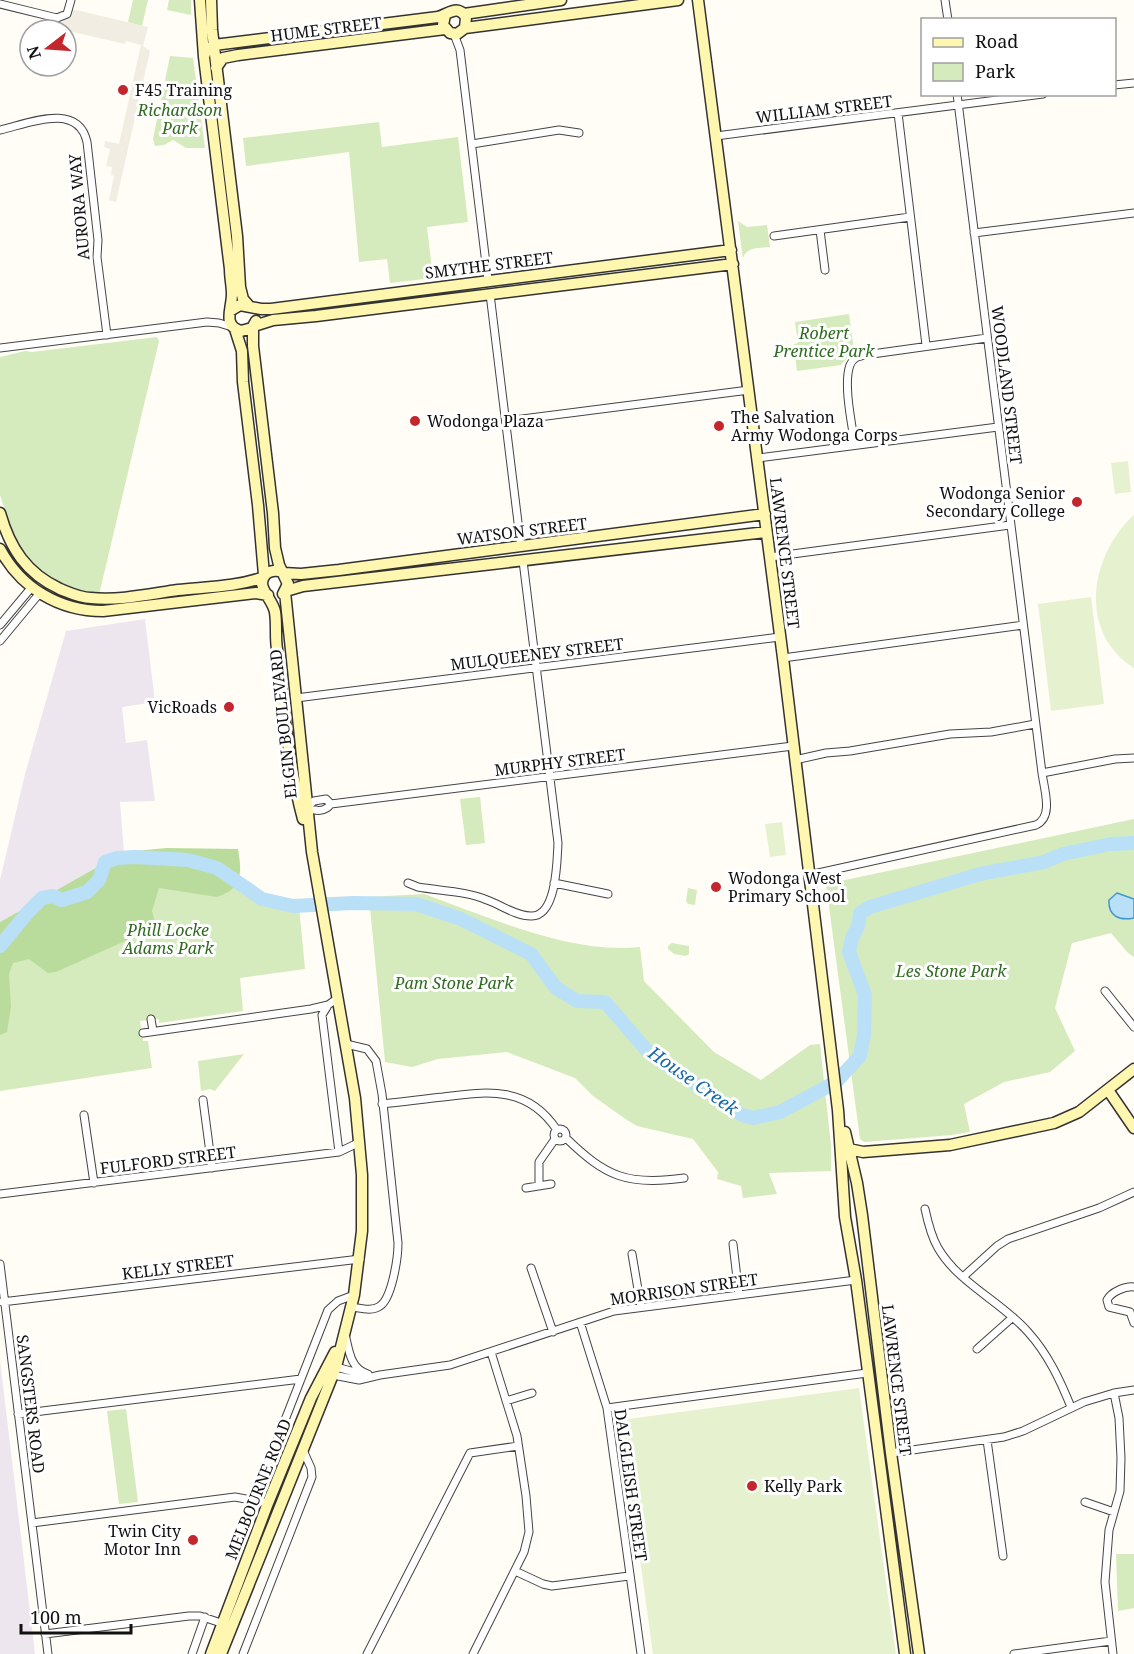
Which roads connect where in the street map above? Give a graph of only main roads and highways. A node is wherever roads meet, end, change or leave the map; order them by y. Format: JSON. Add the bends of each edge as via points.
{"nodes":[{"id":1,"x":200,"y":0,"type":"edge"},
{"id":2,"x":211,"y":0,"type":"edge"},
{"id":3,"x":561,"y":0,"type":"edge"},
{"id":4,"x":675,"y":0,"type":"edge"},
{"id":5,"x":698,"y":0,"type":"edge"},
{"id":6,"x":610,"y":4,"type":"edge"},
{"id":7,"x":522,"y":6,"type":"junction"},
{"id":8,"x":460,"y":9,"type":"junction"},
{"id":9,"x":445,"y":15,"type":"junction"},
{"id":10,"x":524,"y":19,"type":"junction"},
{"id":11,"x":388,"y":23,"type":"junction"},
{"id":12,"x":347,"y":29,"type":"junction"},
{"id":13,"x":457,"y":31,"type":"junction"},
{"id":14,"x":284,"y":36,"type":"junction"},
{"id":15,"x":390,"y":36,"type":"junction"},
{"id":16,"x":348,"y":41,"type":"junction"},
{"id":17,"x":214,"y":45,"type":"junction"},
{"id":18,"x":286,"y":48,"type":"junction"},
{"id":19,"x":204,"y":57,"type":"junction"},
{"id":20,"x":216,"y":68,"type":"junction"},
{"id":21,"x":731,"y":250,"type":"junction"},
{"id":22,"x":680,"y":256,"type":"junction"},
{"id":23,"x":733,"y":264,"type":"junction"},
{"id":24,"x":682,"y":270,"type":"junction"},
{"id":25,"x":533,"y":275,"type":"junction"},
{"id":26,"x":489,"y":280,"type":"junction"},
{"id":27,"x":459,"y":284,"type":"junction"},
{"id":28,"x":536,"y":288,"type":"junction"},
{"id":29,"x":490,"y":294,"type":"junction"},
{"id":30,"x":357,"y":297,"type":"junction"},
{"id":31,"x":461,"y":298,"type":"junction"},
{"id":32,"x":314,"y":303,"type":"junction"},
{"id":33,"x":251,"y":307,"type":"junction"},
{"id":34,"x":359,"y":310,"type":"junction"},
{"id":35,"x":230,"y":311,"type":"junction"},
{"id":36,"x":316,"y":316,"type":"junction"},
{"id":37,"x":254,"y":327,"type":"junction"},
{"id":38,"x":234,"y":328,"type":"junction"},
{"id":39,"x":0,"y":513,"type":"edge"},
{"id":40,"x":765,"y":514,"type":"junction"},
{"id":41,"x":731,"y":519,"type":"junction"},
{"id":42,"x":766,"y":532,"type":"junction"},
{"id":43,"x":732,"y":535,"type":"junction"},
{"id":44,"x":548,"y":543,"type":"junction"},
{"id":45,"x":521,"y":546,"type":"junction"},
{"id":46,"x":0,"y":549,"type":"edge"},
{"id":47,"x":496,"y":550,"type":"junction"},
{"id":48,"x":550,"y":557,"type":"junction"},
{"id":49,"x":523,"y":561,"type":"junction"},
{"id":50,"x":385,"y":564,"type":"junction"},
{"id":51,"x":498,"y":564,"type":"junction"},
{"id":52,"x":339,"y":570,"type":"junction"},
{"id":53,"x":283,"y":573,"type":"junction"},
{"id":54,"x":264,"y":576,"type":"junction"},
{"id":55,"x":386,"y":578,"type":"junction"},
{"id":56,"x":43,"y":581,"type":"junction"},
{"id":57,"x":340,"y":583,"type":"junction"},
{"id":58,"x":35,"y":591,"type":"junction"},
{"id":59,"x":285,"y":592,"type":"junction"},
{"id":60,"x":159,"y":593,"type":"junction"},
{"id":61,"x":268,"y":595,"type":"junction"},
{"id":62,"x":104,"y":599,"type":"junction"},
{"id":63,"x":162,"y":605,"type":"junction"},
{"id":64,"x":103,"y":611,"type":"junction"},
{"id":65,"x":299,"y":723,"type":"junction"},
{"id":66,"x":286,"y":730,"type":"junction"},
{"id":67,"x":300,"y":782,"type":"junction"},
{"id":68,"x":319,"y":891,"type":"joint"},
{"id":69,"x":1134,"y":1069,"type":"edge"},
{"id":70,"x":1108,"y":1090,"type":"junction"},
{"id":71,"x":1134,"y":1128,"type":"edge"},
{"id":72,"x":848,"y":1154,"type":"junction"},
{"id":73,"x":869,"y":1278,"type":"junction"},
{"id":74,"x":856,"y":1280,"type":"junction"},
{"id":75,"x":880,"y":1371,"type":"junction"},
{"id":76,"x":867,"y":1373,"type":"junction"},
{"id":77,"x":891,"y":1453,"type":"junction"},
{"id":78,"x":297,"y":1454,"type":"junction"},
{"id":79,"x":878,"y":1455,"type":"junction"},
{"id":80,"x":902,"y":1537,"type":"junction"},
{"id":81,"x":890,"y":1539,"type":"junction"},
{"id":82,"x":221,"y":1623,"type":"junction"},
{"id":83,"x":234,"y":1624,"type":"junction"},
{"id":84,"x":211,"y":1654,"type":"edge"},
{"id":85,"x":221,"y":1654,"type":"edge"},
{"id":86,"x":905,"y":1654,"type":"edge"},
{"id":87,"x":919,"y":1654,"type":"edge"}],
"edges":[{"from":1,"to":19,"type":"main road"},
{"from":2,"to":17,"type":"main road"},
{"from":3,"to":7,"type":"main road"},
{"from":4,"to":6,"type":"main road","name":"HUME STREET"},
{"from":5,"to":21,"type":"main road","name":"LAWRENCE STREET"},
{"from":6,"to":10,"type":"main road","name":"HUME STREET"},
{"from":7,"to":8,"type":"main road"},
{"from":7,"to":10,"type":"main road"},
{"from":8,"to":9,"type":"main road","name":"HUME STREET"},
{"from":8,"to":13,"type":"main road","via":[[467,21]]},
{"from":9,"to":11,"type":"main road","name":"HUME STREET"},
{"from":9,"to":13,"type":"main road","via":[[443,22]]},
{"from":10,"to":13,"type":"main road","name":"HUME STREET"},
{"from":11,"to":12,"type":"main road","name":"HUME STREET"},
{"from":11,"to":15,"type":"main road"},
{"from":12,"to":14,"type":"main road","name":"HUME STREET"},
{"from":12,"to":16,"type":"main road"},
{"from":13,"to":15,"type":"main road","name":"HUME STREET"},
{"from":14,"to":17,"type":"main road","name":"HUME STREET"},
{"from":14,"to":18,"type":"main road"},
{"from":15,"to":16,"type":"main road","name":"HUME STREET"},
{"from":16,"to":18,"type":"main road","name":"HUME STREET"},
{"from":17,"to":19,"type":"main road"},
{"from":17,"to":20,"type":"main road"},
{"from":18,"to":20,"type":"main road","name":"HUME STREET","via":[[225,57]]},
{"from":19,"to":35,"type":"main road","via":[[230,269]]},
{"from":20,"to":33,"type":"main road","via":[[240,287],[243,299]]},
{"from":21,"to":22,"type":"main road","name":"SMYTHE STREET"},
{"from":21,"to":23,"type":"main road","name":"LAWRENCE STREET"},
{"from":22,"to":24,"type":"main road"},
{"from":22,"to":25,"type":"main road","name":"SMYTHE STREET"},
{"from":23,"to":24,"type":"main road","name":"SMYTHE STREET"},
{"from":23,"to":40,"type":"main road","name":"LAWRENCE STREET"},
{"from":24,"to":28,"type":"main road","name":"SMYTHE STREET"},
{"from":25,"to":26,"type":"main road","name":"SMYTHE STREET"},
{"from":25,"to":28,"type":"main road"},
{"from":26,"to":27,"type":"main road","name":"SMYTHE STREET"},
{"from":26,"to":29,"type":"main road"},
{"from":27,"to":30,"type":"main road","name":"SMYTHE STREET"},
{"from":27,"to":31,"type":"main road"},
{"from":28,"to":29,"type":"main road","name":"SMYTHE STREET"},
{"from":29,"to":31,"type":"main road","name":"SMYTHE STREET"},
{"from":30,"to":32,"type":"main road","name":"SMYTHE STREET"},
{"from":30,"to":34,"type":"main road"},
{"from":31,"to":34,"type":"main road","name":"SMYTHE STREET"},
{"from":32,"to":33,"type":"main road","name":"SMYTHE STREET","via":[[268,309]]},
{"from":32,"to":36,"type":"main road"},
{"from":33,"to":35,"type":"main road","via":[[240,305]]},
{"from":33,"to":37,"type":"main road","via":[[256,316]]},
{"from":34,"to":36,"type":"main road","name":"SMYTHE STREET"},
{"from":35,"to":38,"type":"main road"},
{"from":36,"to":37,"type":"main road","name":"SMYTHE STREET","via":[[273,320]]},
{"from":37,"to":38,"type":"main road","via":[[243,331]]},
{"from":37,"to":53,"type":"main road","via":[[274,545]]},
{"from":38,"to":54,"type":"main road","via":[[242,351]]},
{"from":39,"to":56,"type":"main road","via":[[16,552]]},
{"from":40,"to":41,"type":"main road","name":"WATSON STREET"},
{"from":40,"to":42,"type":"main road","name":"LAWRENCE STREET"},
{"from":41,"to":43,"type":"main road"},
{"from":41,"to":44,"type":"main road","name":"WATSON STREET"},
{"from":42,"to":43,"type":"main road","name":"WATSON STREET"},
{"from":42,"to":72,"type":"main road","name":"LAWRENCE STREET","via":[[831,1057]]},
{"from":43,"to":48,"type":"main road","name":"WATSON STREET"},
{"from":44,"to":45,"type":"main road","name":"WATSON STREET"},
{"from":44,"to":48,"type":"main road"},
{"from":45,"to":47,"type":"main road","name":"WATSON STREET"},
{"from":45,"to":49,"type":"main road"},
{"from":46,"to":58,"type":"main road"},
{"from":47,"to":50,"type":"main road","name":"WATSON STREET"},
{"from":47,"to":51,"type":"main road"},
{"from":48,"to":49,"type":"main road","name":"WATSON STREET"},
{"from":49,"to":51,"type":"main road","name":"WATSON STREET"},
{"from":50,"to":52,"type":"main road","name":"WATSON STREET"},
{"from":50,"to":55,"type":"main road"},
{"from":51,"to":55,"type":"main road","name":"WATSON STREET"},
{"from":52,"to":53,"type":"main road","name":"WATSON STREET"},
{"from":52,"to":57,"type":"main road"},
{"from":53,"to":54,"type":"main road","via":[[273,570]]},
{"from":53,"to":59,"type":"main road","via":[[288,584]]},
{"from":54,"to":60,"type":"main road"},
{"from":54,"to":61,"type":"main road","via":[[262,586]]},
{"from":55,"to":57,"type":"main road","name":"WATSON STREET"},
{"from":56,"to":58,"type":"main road"},
{"from":56,"to":62,"type":"main road","via":[[83,597]]},
{"from":57,"to":59,"type":"main road","name":"WATSON STREET"},
{"from":58,"to":64,"type":"main road","via":[[81,610]]},
{"from":59,"to":61,"type":"main road","via":[[277,597]]},
{"from":59,"to":65,"type":"main road","name":"ELGIN BOULEVARD"},
{"from":60,"to":62,"type":"main road"},
{"from":60,"to":63,"type":"main road"},
{"from":61,"to":63,"type":"main road","via":[[254,593]]},
{"from":61,"to":66,"type":"main road","name":"ELGIN BOULEVARD","via":[[275,613]]},
{"from":62,"to":64,"type":"main road"},
{"from":63,"to":64,"type":"main road"},
{"from":65,"to":66,"type":"main road"},
{"from":65,"to":67,"type":"main road","name":"ELGIN BOULEVARD"},
{"from":66,"to":67,"type":"main road","name":"ELGIN BOULEVARD"},
{"from":67,"to":68,"type":"main road","name":"ELGIN BOULEVARD"},
{"from":68,"to":78,"type":"main road","name":"MELBOURNE ROAD","via":[[360,1142],[362,1221],[360,1259],[344,1336],[332,1369],[314,1390]]},
{"from":69,"to":70,"type":"main road"},
{"from":70,"to":71,"type":"main road"},
{"from":70,"to":72,"type":"main road","via":[[1069,1118],[1032,1129],[950,1145]]},
{"from":72,"to":73,"type":"main road","name":"LAWRENCE STREET","via":[[862,1215]]},
{"from":72,"to":74,"type":"main road","name":"LAWRENCE STREET","via":[[845,1217]]},
{"from":73,"to":74,"type":"main road"},
{"from":73,"to":75,"type":"main road","name":"LAWRENCE STREET"},
{"from":74,"to":76,"type":"main road","name":"LAWRENCE STREET"},
{"from":75,"to":76,"type":"main road"},
{"from":75,"to":77,"type":"main road","name":"LAWRENCE STREET"},
{"from":76,"to":79,"type":"main road","name":"LAWRENCE STREET"},
{"from":77,"to":79,"type":"main road"},
{"from":77,"to":80,"type":"main road","name":"LAWRENCE STREET"},
{"from":78,"to":82,"type":"main road","name":"MELBOURNE ROAD","via":[[268,1503]]},
{"from":78,"to":83,"type":"main road","name":"MELBOURNE ROAD"},
{"from":79,"to":81,"type":"main road","name":"LAWRENCE STREET"},
{"from":80,"to":81,"type":"main road"},
{"from":80,"to":87,"type":"main road","name":"LAWRENCE STREET"},
{"from":81,"to":86,"type":"main road","name":"LAWRENCE STREET"},
{"from":82,"to":83,"type":"main road"},
{"from":82,"to":84,"type":"main road","name":"MELBOURNE ROAD"},
{"from":83,"to":85,"type":"main road","name":"MELBOURNE ROAD"}]}
